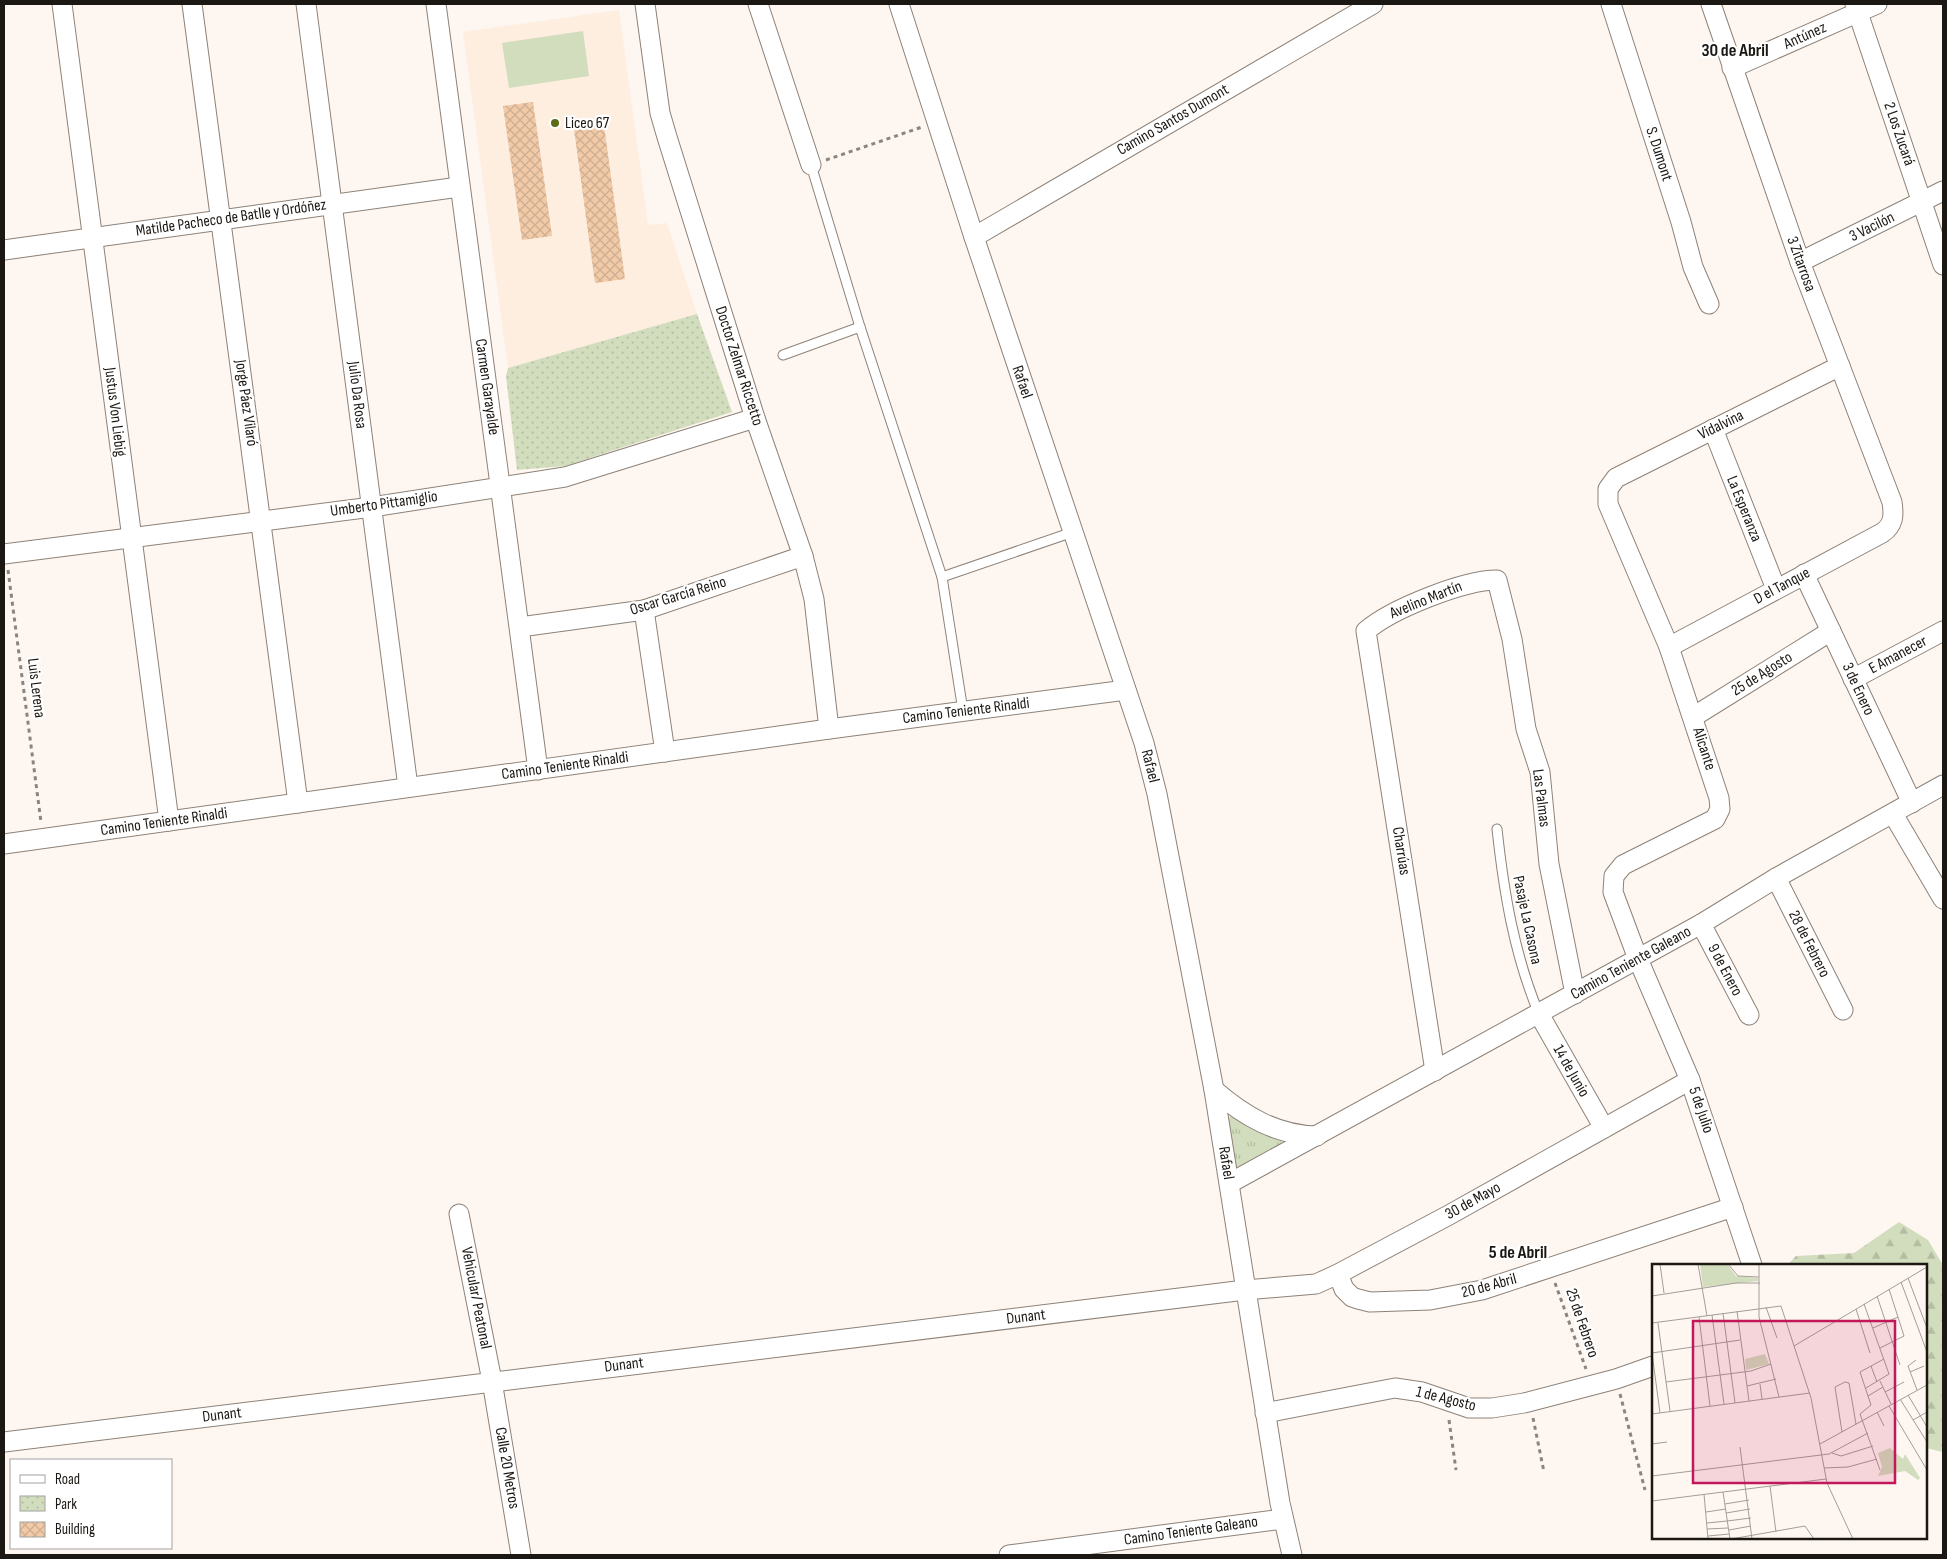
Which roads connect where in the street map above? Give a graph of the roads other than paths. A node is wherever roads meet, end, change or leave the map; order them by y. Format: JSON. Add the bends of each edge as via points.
{"nodes":[{"id":1,"x":62,"y":4,"type":"edge"},
{"id":2,"x":192,"y":4,"type":"edge"},
{"id":3,"x":306,"y":4,"type":"edge"},
{"id":4,"x":436,"y":4,"type":"edge"},
{"id":5,"x":645,"y":4,"type":"edge"},
{"id":6,"x":758,"y":4,"type":"edge"},
{"id":7,"x":899,"y":4,"type":"edge"},
{"id":8,"x":1373,"y":4,"type":"edge"},
{"id":9,"x":1611,"y":4,"type":"edge"},
{"id":10,"x":1710,"y":4,"type":"edge"},
{"id":11,"x":1877,"y":4,"type":"edge"},
{"id":12,"x":1856,"y":8,"type":"edge"},
{"id":13,"x":1732,"y":68,"type":"junction"},
{"id":14,"x":812,"y":164,"type":"joint"},
{"id":15,"x":459,"y":187,"type":"junction"},
{"id":16,"x":1943,"y":192,"type":"edge"},
{"id":17,"x":1922,"y":202,"type":"junction"},
{"id":18,"x":332,"y":204,"type":"junction"},
{"id":19,"x":220,"y":220,"type":"junction"},
{"id":20,"x":974,"y":237,"type":"junction"},
{"id":21,"x":92,"y":238,"type":"junction"},
{"id":22,"x":4,"y":250,"type":"edge"},
{"id":23,"x":1800,"y":262,"type":"junction"},
{"id":24,"x":1943,"y":265,"type":"edge"},
{"id":25,"x":1708,"y":304,"type":"dead end"},
{"id":26,"x":860,"y":327,"type":"junction"},
{"id":27,"x":783,"y":355,"type":"dead end"},
{"id":28,"x":1840,"y":366,"type":"junction"},
{"id":29,"x":756,"y":418,"type":"junction"},
{"id":30,"x":1713,"y":429,"type":"junction"},
{"id":31,"x":500,"y":488,"type":"junction"},
{"id":32,"x":1608,"y":489,"type":"joint"},
{"id":33,"x":372,"y":507,"type":"junction"},
{"id":34,"x":262,"y":520,"type":"junction"},
{"id":35,"x":1892,"y":522,"type":"joint"},
{"id":36,"x":1073,"y":532,"type":"junction"},
{"id":37,"x":131,"y":538,"type":"junction"},
{"id":38,"x":5,"y":554,"type":"edge"},
{"id":39,"x":803,"y":556,"type":"junction"},
{"id":40,"x":1804,"y":574,"type":"junction"},
{"id":41,"x":942,"y":577,"type":"junction"},
{"id":42,"x":1491,"y":580,"type":"joint"},
{"id":43,"x":1776,"y":589,"type":"junction"},
{"id":44,"x":644,"y":610,"type":"junction"},
{"id":45,"x":520,"y":627,"type":"junction"},
{"id":46,"x":1366,"y":631,"type":"joint"},
{"id":47,"x":1831,"y":631,"type":"junction"},
{"id":48,"x":1943,"y":632,"type":"edge"},
{"id":49,"x":1670,"y":647,"type":"junction"},
{"id":50,"x":1853,"y":679,"type":"junction"},
{"id":51,"x":1126,"y":690,"type":"junction"},
{"id":52,"x":963,"y":711,"type":"junction"},
{"id":53,"x":1693,"y":717,"type":"junction"},
{"id":54,"x":829,"y":729,"type":"junction"},
{"id":55,"x":665,"y":752,"type":"junction"},
{"id":56,"x":538,"y":770,"type":"junction"},
{"id":57,"x":1943,"y":785,"type":"edge"},
{"id":58,"x":408,"y":787,"type":"junction"},
{"id":59,"x":298,"y":803,"type":"junction"},
{"id":60,"x":1912,"y":803,"type":"junction"},
{"id":61,"x":1893,"y":814,"type":"junction"},
{"id":62,"x":169,"y":821,"type":"junction"},
{"id":63,"x":1497,"y":829,"type":"dead end"},
{"id":64,"x":4,"y":844,"type":"edge"},
{"id":65,"x":1776,"y":878,"type":"junction"},
{"id":66,"x":1943,"y":899,"type":"edge"},
{"id":67,"x":1701,"y":924,"type":"junction"},
{"id":68,"x":1638,"y":959,"type":"junction"},
{"id":69,"x":1575,"y":994,"type":"junction"},
{"id":70,"x":1843,"y":1010,"type":"dead end"},
{"id":71,"x":1539,"y":1014,"type":"junction"},
{"id":72,"x":1750,"y":1015,"type":"dead end"},
{"id":73,"x":1435,"y":1071,"type":"junction"},
{"id":74,"x":1690,"y":1080,"type":"junction"},
{"id":75,"x":1214,"y":1090,"type":"junction"},
{"id":76,"x":1604,"y":1128,"type":"junction"},
{"id":77,"x":1317,"y":1136,"type":"junction"},
{"id":78,"x":1230,"y":1183,"type":"junction"},
{"id":79,"x":1733,"y":1207,"type":"junction"},
{"id":80,"x":459,"y":1214,"type":"dead end"},
{"id":81,"x":1752,"y":1264,"type":"edge"},
{"id":82,"x":1338,"y":1274,"type":"junction"},
{"id":83,"x":1245,"y":1290,"type":"junction"},
{"id":84,"x":1652,"y":1366,"type":"edge"},
{"id":85,"x":492,"y":1381,"type":"junction"},
{"id":86,"x":1266,"y":1413,"type":"junction"},
{"id":87,"x":4,"y":1442,"type":"edge"},
{"id":88,"x":1283,"y":1519,"type":"junction"},
{"id":89,"x":521,"y":1555,"type":"edge"},
{"id":90,"x":1009,"y":1555,"type":"edge"},
{"id":91,"x":1292,"y":1555,"type":"edge"}],
"edges":[{"from":1,"to":21,"type":"street","name":"Justus Von Liebig"},
{"from":2,"to":19,"type":"street","name":"Jorge Páez Vilaró"},
{"from":3,"to":18,"type":"street","name":"Julio Da Rosa"},
{"from":4,"to":15,"type":"street","name":"Carmen Garayalde"},
{"from":5,"to":29,"type":"street","name":"Doctor Zelmar Riccetto","via":[[665,129]]},
{"from":6,"to":14,"type":"street"},
{"from":7,"to":20,"type":"street","name":"Rafael"},
{"from":8,"to":20,"type":"street","name":"Camino Santos Dumont"},
{"from":9,"to":25,"type":"street","name":"S. Dumont","via":[[1693,267]]},
{"from":10,"to":13,"type":"street","name":"3 Zitarrosa"},
{"from":11,"to":12,"type":"street","name":"Antúnez"},
{"from":12,"to":13,"type":"street","name":"Antúnez"},
{"from":12,"to":17,"type":"street","name":"2 Los Zucará"},
{"from":13,"to":23,"type":"street","name":"3 Zitarrosa"},
{"from":14,"to":26,"type":"lane"},
{"from":15,"to":18,"type":"street","name":"Matilde Pacheco de Batlle y Ordóñez"},
{"from":15,"to":31,"type":"street","name":"Carmen Garayalde"},
{"from":16,"to":17,"type":"street","name":"3 Vacilón"},
{"from":17,"to":23,"type":"street","name":"3 Vacilón"},
{"from":17,"to":24,"type":"street","name":"2 Los Zucará"},
{"from":18,"to":19,"type":"street","name":"Matilde Pacheco de Batlle y Ordóñez"},
{"from":18,"to":33,"type":"street","name":"Julio Da Rosa"},
{"from":19,"to":21,"type":"street","name":"Matilde Pacheco de Batlle y Ordóñez"},
{"from":19,"to":34,"type":"street","name":"Jorge Páez Vilaró"},
{"from":20,"to":36,"type":"street","name":"Rafael"},
{"from":21,"to":22,"type":"street","name":"Matilde Pacheco de Batlle y Ordóñez"},
{"from":21,"to":37,"type":"street","name":"Justus Von Liebig"},
{"from":23,"to":28,"type":"street","name":"3 Zitarrosa"},
{"from":26,"to":27,"type":"lane"},
{"from":26,"to":41,"type":"lane"},
{"from":28,"to":30,"type":"street","name":"Vidalvina"},
{"from":28,"to":35,"type":"street","name":"3 Zitarrosa","via":[[1892,502]]},
{"from":29,"to":31,"type":"street","name":"Umberto Pittamiglio","via":[[565,477]]},
{"from":29,"to":39,"type":"street","name":"Doctor Zelmar Riccetto"},
{"from":30,"to":32,"type":"street","name":"Vidalvina","via":[[1616,478]]},
{"from":30,"to":43,"type":"street","name":"La Esperanza"},
{"from":31,"to":33,"type":"street","name":"Umberto Pittamiglio"},
{"from":31,"to":45,"type":"street","name":"Carmen Garayalde"},
{"from":32,"to":49,"type":"street","name":"Alicante","via":[[1608,504]]},
{"from":33,"to":34,"type":"street","name":"Umberto Pittamiglio"},
{"from":33,"to":58,"type":"street","name":"Julio Da Rosa"},
{"from":34,"to":37,"type":"street","name":"Umberto Pittamiglio"},
{"from":34,"to":59,"type":"street","name":"Jorge Páez Vilaró"},
{"from":35,"to":40,"type":"street","name":"D el Tanque","via":[[1882,533]]},
{"from":36,"to":41,"type":"lane"},
{"from":36,"to":51,"type":"street","name":"Rafael"},
{"from":37,"to":38,"type":"street","name":"Umberto Pittamiglio"},
{"from":37,"to":62,"type":"street","name":"Justus Von Liebig"},
{"from":39,"to":44,"type":"street","name":"Oscar García Reino"},
{"from":39,"to":54,"type":"street","name":"Doctor Zelmar Riccetto","via":[[814,599]]},
{"from":40,"to":43,"type":"street","name":"D el Tanque"},
{"from":40,"to":47,"type":"street","name":"3 de Enero"},
{"from":41,"to":52,"type":"lane"},
{"from":42,"to":46,"type":"street","name":"Avelino Martín","via":[[1471,582],[1424,600],[1378,620]]},
{"from":42,"to":69,"type":"street","name":"Las Palmas","via":[[1497,580],[1502,595],[1526,729],[1540,772],[1549,864]]},
{"from":43,"to":49,"type":"street","name":"D el Tanque"},
{"from":44,"to":45,"type":"street","name":"Oscar García Reino"},
{"from":44,"to":55,"type":"street"},
{"from":45,"to":56,"type":"street","name":"Carmen Garayalde"},
{"from":46,"to":73,"type":"street","name":"Charrúas"},
{"from":47,"to":50,"type":"street","name":"3 de Enero"},
{"from":47,"to":53,"type":"street","name":"25 de Agosto"},
{"from":48,"to":50,"type":"street","name":"E Amanecer"},
{"from":49,"to":53,"type":"street","name":"Alicante"},
{"from":50,"to":60,"type":"street","name":"3 de Enero"},
{"from":51,"to":52,"type":"street","name":"Camino Teniente Rinaldi"},
{"from":51,"to":75,"type":"street","name":"Rafael","via":[[1157,794]]},
{"from":52,"to":54,"type":"street","name":"Camino Teniente Rinaldi"},
{"from":53,"to":68,"type":"street","name":"Alicante","via":[[1720,809],[1715,819],[1623,865],[1614,876],[1613,892]]},
{"from":54,"to":55,"type":"street","name":"Camino Teniente Rinaldi"},
{"from":55,"to":56,"type":"street","name":"Camino Teniente Rinaldi"},
{"from":56,"to":58,"type":"street","name":"Camino Teniente Rinaldi"},
{"from":57,"to":60,"type":"street","name":"Camino Teniente Galeano"},
{"from":58,"to":59,"type":"street","name":"Camino Teniente Rinaldi"},
{"from":59,"to":62,"type":"street","name":"Camino Teniente Rinaldi"},
{"from":60,"to":61,"type":"street","name":"Camino Teniente Galeano"},
{"from":61,"to":65,"type":"street","name":"Camino Teniente Galeano"},
{"from":61,"to":66,"type":"street"},
{"from":62,"to":64,"type":"street","name":"Camino Teniente Rinaldi"},
{"from":63,"to":71,"type":"lane","name":"Pasaje La Casona","via":[[1513,938],[1524,979]]},
{"from":65,"to":67,"type":"street","name":"Camino Teniente Galeano"},
{"from":65,"to":70,"type":"street","name":"28 de Febrero"},
{"from":67,"to":68,"type":"street","name":"Camino Teniente Galeano"},
{"from":67,"to":72,"type":"street","name":"9 de Enero"},
{"from":68,"to":69,"type":"street","name":"Camino Teniente Galeano"},
{"from":68,"to":74,"type":"street","name":"5 de Julio"},
{"from":69,"to":71,"type":"street","name":"Camino Teniente Galeano"},
{"from":71,"to":73,"type":"street","name":"Camino Teniente Galeano"},
{"from":71,"to":76,"type":"street","name":"14 de Junio"},
{"from":73,"to":77,"type":"street","name":"Camino Teniente Galeano"},
{"from":74,"to":76,"type":"street","name":"30 de Mayo"},
{"from":74,"to":79,"type":"street","name":"5 de Julio"},
{"from":75,"to":77,"type":"street","via":[[1235,1108],[1282,1132]]},
{"from":75,"to":78,"type":"street","name":"Rafael"},
{"from":76,"to":82,"type":"street","name":"30 de Mayo"},
{"from":77,"to":78,"type":"street","name":"Camino Teniente Galeano"},
{"from":78,"to":83,"type":"street","name":"Rafael"},
{"from":79,"to":81,"type":"street","name":"5 de Julio"},
{"from":79,"to":82,"type":"street","name":"20 de Abril","via":[[1482,1290],[1430,1300],[1370,1302],[1352,1297],[1344,1289]]},
{"from":80,"to":85,"type":"street","name":"Vehicular/ Peatonal"},
{"from":82,"to":83,"type":"street","name":"30 de Mayo","via":[[1316,1284]]},
{"from":83,"to":85,"type":"street","name":"Dunant"},
{"from":83,"to":86,"type":"street","name":"Rafael"},
{"from":84,"to":86,"type":"street","name":"1 de Agosto","via":[[1616,1379],[1492,1408],[1469,1408],[1422,1392],[1395,1388]]},
{"from":85,"to":87,"type":"street","name":"Dunant"},
{"from":85,"to":89,"type":"street","name":"Calle 20 Metros"},
{"from":86,"to":88,"type":"street","name":"Rafael"},
{"from":88,"to":90,"type":"street","name":"Camino Teniente Galeano"},
{"from":88,"to":91,"type":"street","name":"Rafael"}]}
